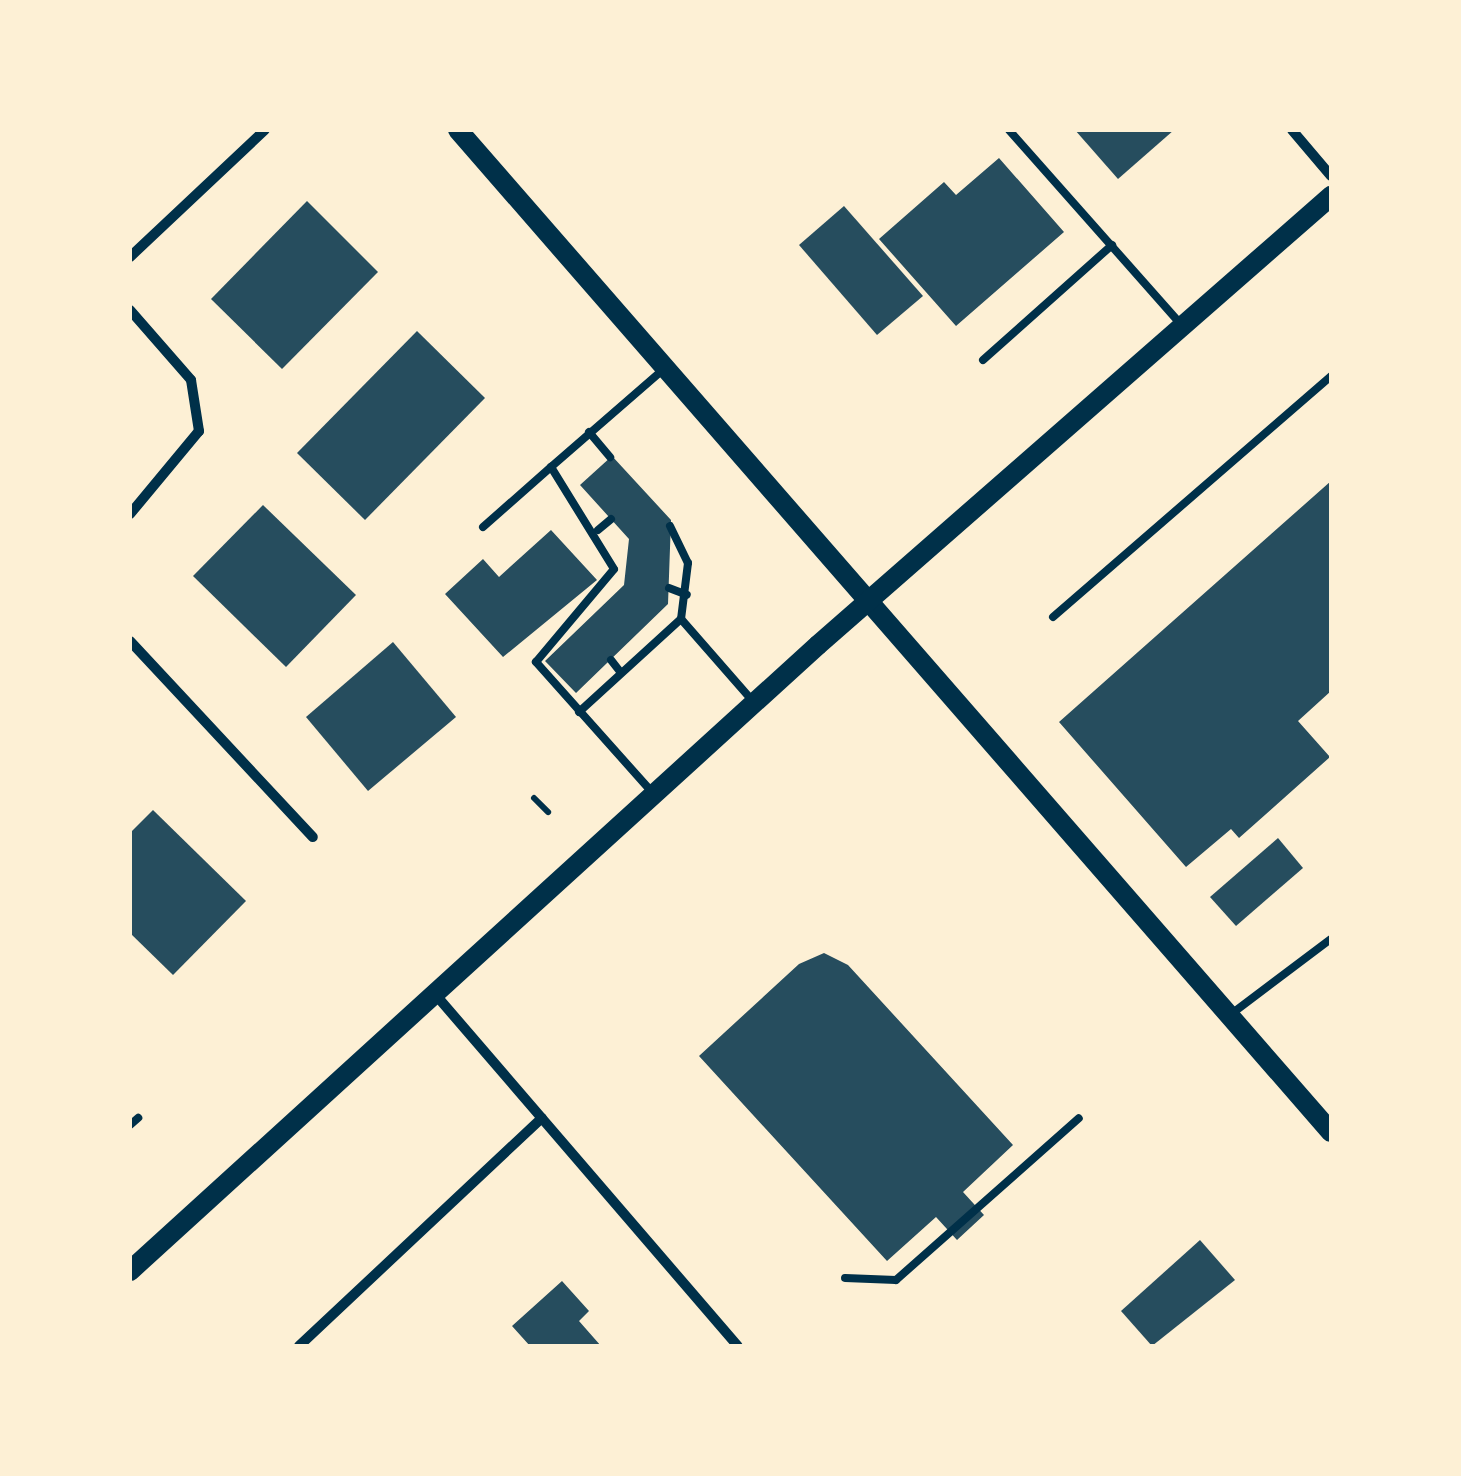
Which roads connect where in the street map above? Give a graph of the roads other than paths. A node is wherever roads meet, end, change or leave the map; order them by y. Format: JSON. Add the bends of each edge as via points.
{"nodes":[{"id":1,"x":265,"y":130,"type":"edge"},
{"id":2,"x":458,"y":130,"type":"edge"},
{"id":3,"x":1009,"y":130,"type":"edge"},
{"id":4,"x":1292,"y":130,"type":"edge"},
{"id":5,"x":1331,"y":176,"type":"edge"},
{"id":6,"x":1331,"y":196,"type":"edge"},
{"id":7,"x":1112,"y":246,"type":"junction"},
{"id":8,"x":130,"y":256,"type":"edge"},
{"id":9,"x":130,"y":310,"type":"edge"},
{"id":10,"x":1183,"y":326,"type":"junction"},
{"id":11,"x":983,"y":360,"type":"dead end"},
{"id":12,"x":664,"y":368,"type":"junction"},
{"id":13,"x":1331,"y":376,"type":"edge"},
{"id":14,"x":589,"y":432,"type":"junction"},
{"id":15,"x":610,"y":457,"type":"dead end"},
{"id":16,"x":551,"y":467,"type":"junction"},
{"id":17,"x":130,"y":514,"type":"edge"},
{"id":18,"x":611,"y":519,"type":"dead end"},
{"id":19,"x":670,"y":526,"type":"dead end"},
{"id":20,"x":483,"y":527,"type":"dead end"},
{"id":21,"x":598,"y":530,"type":"junction"},
{"id":22,"x":614,"y":569,"type":"junction"},
{"id":23,"x":626,"y":572,"type":"dead end"},
{"id":24,"x":669,"y":588,"type":"dead end"},
{"id":25,"x":686,"y":595,"type":"junction"},
{"id":26,"x":870,"y":600,"type":"junction"},
{"id":27,"x":1053,"y":617,"type":"dead end"},
{"id":28,"x":573,"y":619,"type":"junction"},
{"id":29,"x":681,"y":619,"type":"junction"},
{"id":30,"x":580,"y":628,"type":"dead end"},
{"id":31,"x":130,"y":641,"type":"edge"},
{"id":32,"x":611,"y":660,"type":"dead end"},
{"id":33,"x":621,"y":673,"type":"junction"},
{"id":34,"x":754,"y":703,"type":"junction"},
{"id":35,"x":579,"y":712,"type":"junction"},
{"id":36,"x":654,"y":794,"type":"junction"},
{"id":37,"x":313,"y":837,"type":"dead end"},
{"id":38,"x":1331,"y":939,"type":"edge"},
{"id":39,"x":434,"y":994,"type":"junction"},
{"id":40,"x":1230,"y":1015,"type":"junction"},
{"id":41,"x":138,"y":1118,"type":"dead end"},
{"id":42,"x":542,"y":1118,"type":"junction"},
{"id":43,"x":1080,"y":1118,"type":"dead end"},
{"id":44,"x":130,"y":1125,"type":"edge"},
{"id":45,"x":1331,"y":1132,"type":"edge"},
{"id":46,"x":130,"y":1271,"type":"edge"},
{"id":47,"x":845,"y":1278,"type":"dead end"},
{"id":48,"x":299,"y":1346,"type":"edge"},
{"id":49,"x":738,"y":1346,"type":"edge"}],
"edges":[{"from":1,"to":8,"type":"street"},
{"from":2,"to":12,"type":"main road"},
{"from":3,"to":7,"type":"lane"},
{"from":4,"to":5,"type":"street"},
{"from":6,"to":10,"type":"main road"},
{"from":7,"to":10,"type":"lane"},
{"from":7,"to":11,"type":"lane"},
{"from":9,"to":17,"type":"street","via":[[191,380],[198,431]]},
{"from":10,"to":26,"type":"main road"},
{"from":12,"to":14,"type":"lane"},
{"from":12,"to":26,"type":"main road"},
{"from":13,"to":27,"type":"lane"},
{"from":14,"to":15,"type":"lane"},
{"from":14,"to":16,"type":"lane"},
{"from":16,"to":20,"type":"lane"},
{"from":16,"to":21,"type":"lane"},
{"from":18,"to":21,"type":"lane"},
{"from":19,"to":25,"type":"lane","via":[[688,563]]},
{"from":21,"to":22,"type":"lane"},
{"from":22,"to":23,"type":"lane"},
{"from":22,"to":28,"type":"lane"},
{"from":24,"to":25,"type":"lane"},
{"from":25,"to":29,"type":"lane"},
{"from":26,"to":34,"type":"main road"},
{"from":26,"to":40,"type":"main road"},
{"from":28,"to":30,"type":"lane"},
{"from":28,"to":35,"type":"lane","via":[[536,662]]},
{"from":29,"to":33,"type":"lane"},
{"from":29,"to":34,"type":"lane"},
{"from":31,"to":37,"type":"street"},
{"from":32,"to":33,"type":"lane"},
{"from":33,"to":35,"type":"lane"},
{"from":34,"to":36,"type":"main road"},
{"from":35,"to":36,"type":"lane"},
{"from":36,"to":39,"type":"main road"},
{"from":38,"to":40,"type":"lane"},
{"from":39,"to":42,"type":"street"},
{"from":39,"to":46,"type":"main road"},
{"from":40,"to":45,"type":"main road"},
{"from":41,"to":44,"type":"lane"},
{"from":42,"to":48,"type":"street"},
{"from":42,"to":49,"type":"street"},
{"from":43,"to":47,"type":"lane","via":[[896,1280]]}]}
